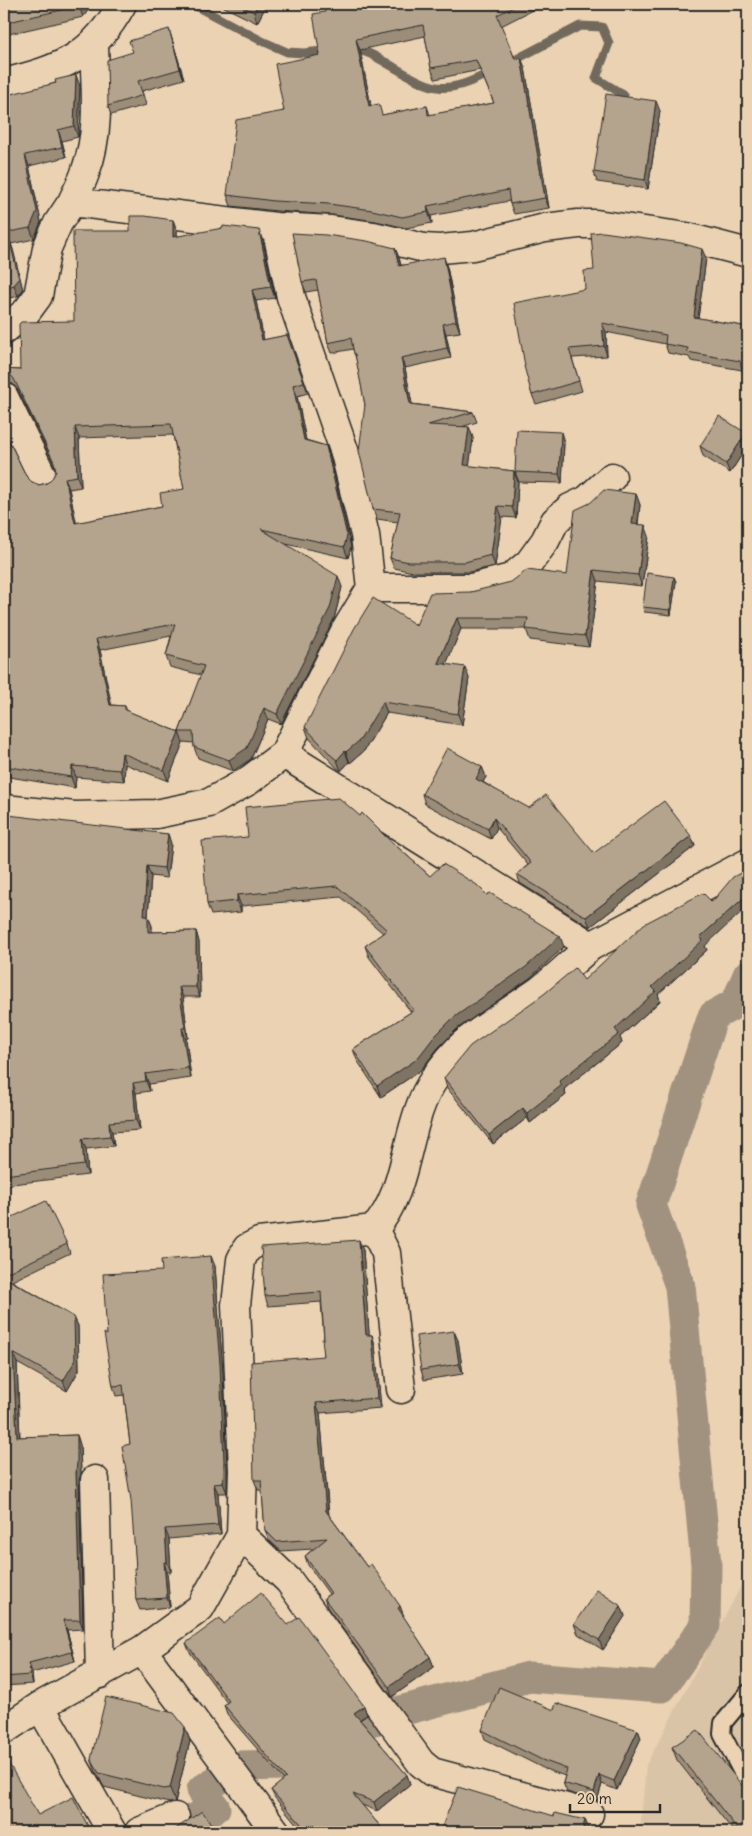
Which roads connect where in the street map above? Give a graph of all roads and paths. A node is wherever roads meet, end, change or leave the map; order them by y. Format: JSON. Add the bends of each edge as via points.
{"nodes":[{"id":1,"x":122,"y":4,"type":"edge"},
{"id":2,"x":94,"y":45,"type":"junction"},
{"id":3,"x":4,"y":83,"type":"edge"},
{"id":4,"x":72,"y":202,"type":"junction"},
{"id":5,"x":276,"y":227,"type":"junction"},
{"id":6,"x":748,"y":253,"type":"edge"},
{"id":7,"x":4,"y":330,"type":"edge"},
{"id":8,"x":4,"y":397,"type":"edge"},
{"id":9,"x":612,"y":477,"type":"dead end"},
{"id":10,"x":44,"y":480,"type":"dead end"},
{"id":11,"x":371,"y":588,"type":"junction"},
{"id":12,"x":284,"y":754,"type":"junction"},
{"id":13,"x":4,"y":809,"type":"edge"},
{"id":14,"x":748,"y":863,"type":"edge"},
{"id":15,"x":591,"y":946,"type":"junction"},
{"id":16,"x":374,"y":1229,"type":"junction"},
{"id":17,"x":402,"y":1388,"type":"dead end"},
{"id":18,"x":95,"y":1480,"type":"dead end"},
{"id":19,"x":241,"y":1535,"type":"junction"},
{"id":20,"x":142,"y":1650,"type":"junction"},
{"id":21,"x":100,"y":1674,"type":"junction"},
{"id":22,"x":748,"y":1693,"type":"edge"},
{"id":23,"x":40,"y":1706,"type":"junction"},
{"id":24,"x":4,"y":1730,"type":"edge"},
{"id":25,"x":748,"y":1784,"type":"edge"},
{"id":26,"x":590,"y":1814,"type":"dead end"},
{"id":27,"x":176,"y":1818,"type":"dead end"},
{"id":28,"x":112,"y":1832,"type":"edge"},
{"id":29,"x":139,"y":1832,"type":"edge"},
{"id":30,"x":276,"y":1832,"type":"edge"}],
"edges":[{"from":1,"to":2,"type":"street"},
{"from":2,"to":3,"type":"street","via":[[72,60]]},
{"from":2,"to":4,"type":"street","via":[[96,130],[86,170]]},
{"from":4,"to":5,"type":"street"},
{"from":4,"to":7,"type":"street","via":[[47,248],[38,296],[27,311]]},
{"from":5,"to":6,"type":"street","via":[[339,231],[440,249],[473,246],[561,225],[596,224],[687,237]]},
{"from":5,"to":11,"type":"street","via":[[291,297],[345,453],[365,535]]},
{"from":8,"to":10,"type":"street"},
{"from":9,"to":11,"type":"street","via":[[587,500],[570,508],[555,521],[529,563],[511,578],[471,588]]},
{"from":11,"to":12,"type":"street","via":[[344,633]]},
{"from":12,"to":13,"type":"street","via":[[248,781],[209,803],[156,814],[76,816]]},
{"from":12,"to":15,"type":"street"},
{"from":14,"to":15,"type":"street"},
{"from":15,"to":16,"type":"street","via":[[541,989],[465,1042],[435,1078],[420,1104],[392,1200]]},
{"from":16,"to":17,"type":"street","via":[[386,1253]]},
{"from":16,"to":19,"type":"street","via":[[259,1242],[247,1248],[241,1260],[236,1305],[243,1470]]},
{"from":18,"to":21,"type":"street"},
{"from":19,"to":20,"type":"street","via":[[200,1608]]},
{"from":19,"to":26,"type":"street","via":[[289,1581],[421,1763],[432,1772]]},
{"from":20,"to":21,"type":"street"},
{"from":20,"to":30,"type":"street"},
{"from":21,"to":23,"type":"street"},
{"from":22,"to":25,"type":"lane","via":[[723,1724],[722,1734]]},
{"from":23,"to":24,"type":"street"},
{"from":23,"to":28,"type":"street"},
{"from":27,"to":29,"type":"street"}]}
